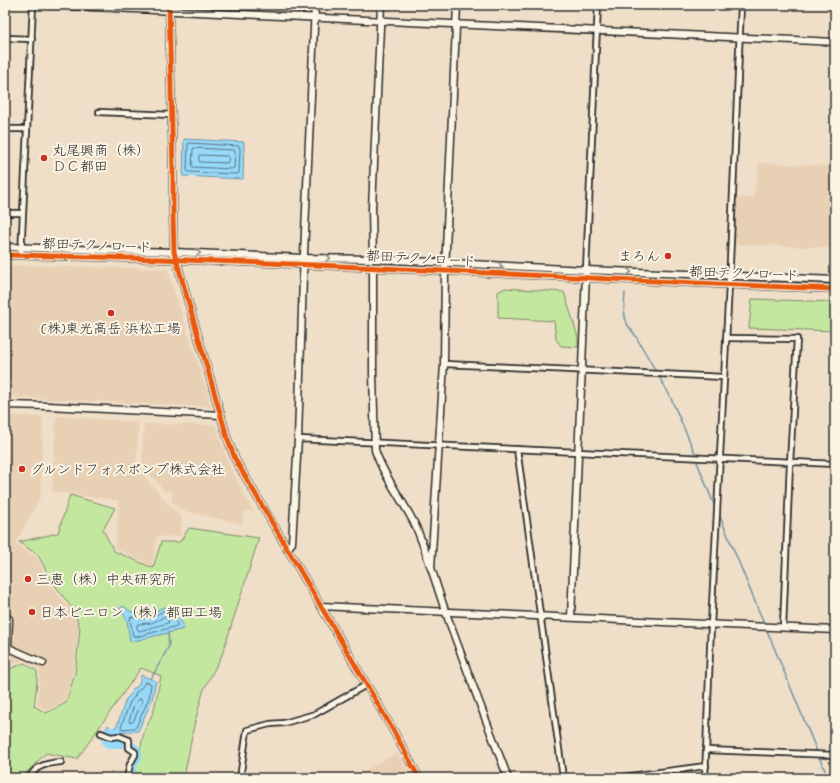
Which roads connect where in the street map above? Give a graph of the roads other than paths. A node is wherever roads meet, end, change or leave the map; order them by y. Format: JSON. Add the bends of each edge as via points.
{"nodes":[{"id":1,"x":33,"y":5,"type":"edge"},
{"id":2,"x":50,"y":5,"type":"edge"},
{"id":3,"x":315,"y":5,"type":"edge"},
{"id":4,"x":381,"y":5,"type":"edge"},
{"id":5,"x":457,"y":5,"type":"edge"},
{"id":6,"x":598,"y":5,"type":"edge"},
{"id":7,"x":741,"y":5,"type":"edge"},
{"id":8,"x":169,"y":8,"type":"edge"},
{"id":9,"x":315,"y":18,"type":"junction"},
{"id":10,"x":380,"y":21,"type":"junction"},
{"id":11,"x":456,"y":24,"type":"junction"},
{"id":12,"x":596,"y":31,"type":"junction"},
{"id":13,"x":740,"y":37,"type":"junction"},
{"id":14,"x":5,"y":38,"type":"edge"},
{"id":15,"x":32,"y":39,"type":"junction"},
{"id":16,"x":835,"y":42,"type":"edge"},
{"id":17,"x":99,"y":112,"type":"dead end"},
{"id":18,"x":172,"y":115,"type":"junction"},
{"id":19,"x":5,"y":129,"type":"edge"},
{"id":20,"x":27,"y":130,"type":"junction"},
{"id":21,"x":5,"y":213,"type":"edge"},
{"id":22,"x":23,"y":213,"type":"junction"},
{"id":23,"x":5,"y":247,"type":"edge"},
{"id":24,"x":22,"y":248,"type":"junction"},
{"id":25,"x":174,"y":252,"type":"junction"},
{"id":26,"x":5,"y":255,"type":"edge"},
{"id":27,"x":21,"y":255,"type":"junction"},
{"id":28,"x":304,"y":258,"type":"junction"},
{"id":29,"x":373,"y":259,"type":"junction"},
{"id":30,"x":176,"y":260,"type":"junction"},
{"id":31,"x":446,"y":263,"type":"junction"},
{"id":32,"x":303,"y":265,"type":"junction"},
{"id":33,"x":373,"y":267,"type":"junction"},
{"id":34,"x":586,"y":270,"type":"junction"},
{"id":35,"x":445,"y":271,"type":"junction"},
{"id":36,"x":729,"y":276,"type":"junction"},
{"id":37,"x":586,"y":278,"type":"junction"},
{"id":38,"x":835,"y":280,"type":"edge"},
{"id":39,"x":728,"y":285,"type":"junction"},
{"id":40,"x":835,"y":289,"type":"edge"},
{"id":41,"x":726,"y":338,"type":"junction"},
{"id":42,"x":444,"y":364,"type":"junction"},
{"id":43,"x":582,"y":370,"type":"junction"},
{"id":44,"x":724,"y":377,"type":"junction"},
{"id":45,"x":5,"y":405,"type":"edge"},
{"id":46,"x":221,"y":416,"type":"junction"},
{"id":47,"x":298,"y":439,"type":"junction"},
{"id":48,"x":374,"y":442,"type":"junction"},
{"id":49,"x":439,"y":445,"type":"junction"},
{"id":50,"x":517,"y":449,"type":"junction"},
{"id":51,"x":578,"y":452,"type":"junction"},
{"id":52,"x":720,"y":459,"type":"junction"},
{"id":53,"x":790,"y":463,"type":"junction"},
{"id":54,"x":835,"y":464,"type":"edge"},
{"id":55,"x":287,"y":549,"type":"junction"},
{"id":56,"x":431,"y":568,"type":"junction"},
{"id":57,"x":320,"y":606,"type":"junction"},
{"id":58,"x":446,"y":612,"type":"junction"},
{"id":59,"x":5,"y":616,"type":"edge"},
{"id":60,"x":540,"y":616,"type":"junction"},
{"id":61,"x":571,"y":617,"type":"junction"},
{"id":62,"x":711,"y":625,"type":"junction"},
{"id":63,"x":783,"y":628,"type":"junction"},
{"id":64,"x":835,"y":630,"type":"edge"},
{"id":65,"x":43,"y":663,"type":"dead end"},
{"id":66,"x":366,"y":685,"type":"junction"},
{"id":67,"x":101,"y":734,"type":"dead end"},
{"id":68,"x":707,"y":750,"type":"junction"},
{"id":69,"x":835,"y":755,"type":"edge"},
{"id":70,"x":61,"y":762,"type":"dead end"},
{"id":71,"x":706,"y":766,"type":"junction"},
{"id":72,"x":29,"y":778,"type":"edge"},
{"id":73,"x":127,"y":778,"type":"edge"},
{"id":74,"x":240,"y":778,"type":"edge"},
{"id":75,"x":419,"y":778,"type":"edge"},
{"id":76,"x":508,"y":778,"type":"edge"},
{"id":77,"x":563,"y":778,"type":"edge"},
{"id":78,"x":616,"y":778,"type":"edge"},
{"id":79,"x":705,"y":778,"type":"edge"}],
"edges":[{"from":1,"to":15,"type":"street"},
{"from":2,"to":8,"type":"street"},
{"from":3,"to":9,"type":"street"},
{"from":4,"to":10,"type":"street"},
{"from":5,"to":11,"type":"street"},
{"from":6,"to":12,"type":"street"},
{"from":7,"to":13,"type":"street"},
{"from":8,"to":9,"type":"street"},
{"from":8,"to":18,"type":"street"},
{"from":9,"to":10,"type":"street"},
{"from":9,"to":28,"type":"street"},
{"from":10,"to":11,"type":"street"},
{"from":10,"to":29,"type":"street","via":[[372,208]]},
{"from":11,"to":12,"type":"street"},
{"from":11,"to":31,"type":"street"},
{"from":12,"to":13,"type":"street"},
{"from":12,"to":34,"type":"street"},
{"from":13,"to":16,"type":"street"},
{"from":13,"to":36,"type":"street"},
{"from":14,"to":15,"type":"street"},
{"from":15,"to":20,"type":"street"},
{"from":17,"to":18,"type":"street"},
{"from":18,"to":25,"type":"street"},
{"from":19,"to":20,"type":"street"},
{"from":20,"to":22,"type":"street"},
{"from":21,"to":22,"type":"street"},
{"from":22,"to":24,"type":"street"},
{"from":23,"to":24,"type":"street","name":"都田テクノロード"},
{"from":24,"to":25,"type":"street","name":"都田テクノロード"},
{"from":24,"to":27,"type":"street"},
{"from":25,"to":28,"type":"street","name":"都田テクノロード","one_way":true},
{"from":25,"to":30,"type":"street"},
{"from":26,"to":27,"type":"street","name":"都田テクノロード"},
{"from":27,"to":30,"type":"street","name":"都田テクノロード"},
{"from":28,"to":29,"type":"street","name":"都田テクノロード","one_way":true},
{"from":28,"to":32,"type":"street"},
{"from":29,"to":31,"type":"street","name":"都田テクノロード"},
{"from":30,"to":32,"type":"street","name":"都田テクノロード"},
{"from":30,"to":46,"type":"street"},
{"from":31,"to":34,"type":"street","name":"都田テクノロード","one_way":true},
{"from":31,"to":35,"type":"street"},
{"from":32,"to":33,"type":"street","name":"都田テクノロード"},
{"from":32,"to":47,"type":"street"},
{"from":33,"to":35,"type":"street","name":"都田テクノロード"},
{"from":33,"to":48,"type":"street"},
{"from":34,"to":36,"type":"street","name":"都田テクノロード","one_way":true},
{"from":34,"to":37,"type":"street"},
{"from":35,"to":37,"type":"street","name":"都田テクノロード"},
{"from":35,"to":42,"type":"street"},
{"from":36,"to":38,"type":"street","name":"都田テクノロード"},
{"from":36,"to":39,"type":"street"},
{"from":37,"to":39,"type":"street","name":"都田テクノロード"},
{"from":37,"to":43,"type":"street"},
{"from":39,"to":40,"type":"street","name":"都田テクノロード"},
{"from":39,"to":41,"type":"street"},
{"from":41,"to":44,"type":"street"},
{"from":41,"to":53,"type":"street","via":[[797,339]]},
{"from":42,"to":43,"type":"street"},
{"from":42,"to":49,"type":"street"},
{"from":43,"to":44,"type":"street"},
{"from":43,"to":51,"type":"street"},
{"from":44,"to":52,"type":"street"},
{"from":45,"to":46,"type":"street"},
{"from":46,"to":55,"type":"street","via":[[235,459]]},
{"from":47,"to":48,"type":"street"},
{"from":47,"to":55,"type":"street","via":[[292,543]]},
{"from":48,"to":49,"type":"street"},
{"from":48,"to":56,"type":"street","via":[[377,457],[416,528]]},
{"from":49,"to":50,"type":"street"},
{"from":49,"to":56,"type":"street"},
{"from":50,"to":51,"type":"street"},
{"from":50,"to":60,"type":"street"},
{"from":51,"to":52,"type":"street"},
{"from":51,"to":61,"type":"street"},
{"from":52,"to":53,"type":"street"},
{"from":52,"to":62,"type":"street"},
{"from":53,"to":54,"type":"street"},
{"from":53,"to":63,"type":"street"},
{"from":55,"to":57,"type":"street"},
{"from":56,"to":58,"type":"street"},
{"from":57,"to":58,"type":"street"},
{"from":57,"to":66,"type":"street"},
{"from":58,"to":60,"type":"street"},
{"from":58,"to":76,"type":"street"},
{"from":59,"to":65,"type":"street","via":[[9,619],[9,648]]},
{"from":60,"to":61,"type":"street"},
{"from":60,"to":77,"type":"street"},
{"from":61,"to":62,"type":"street"},
{"from":62,"to":63,"type":"street"},
{"from":62,"to":68,"type":"street"},
{"from":63,"to":64,"type":"street"},
{"from":66,"to":74,"type":"street","via":[[315,714],[247,730]]},
{"from":66,"to":75,"type":"street"},
{"from":67,"to":73,"type":"street","via":[[129,740],[129,748],[135,755]]},
{"from":68,"to":69,"type":"street"},
{"from":68,"to":71,"type":"street"},
{"from":70,"to":72,"type":"street","via":[[39,767]]},
{"from":71,"to":78,"type":"street"},
{"from":71,"to":79,"type":"street"}]}
